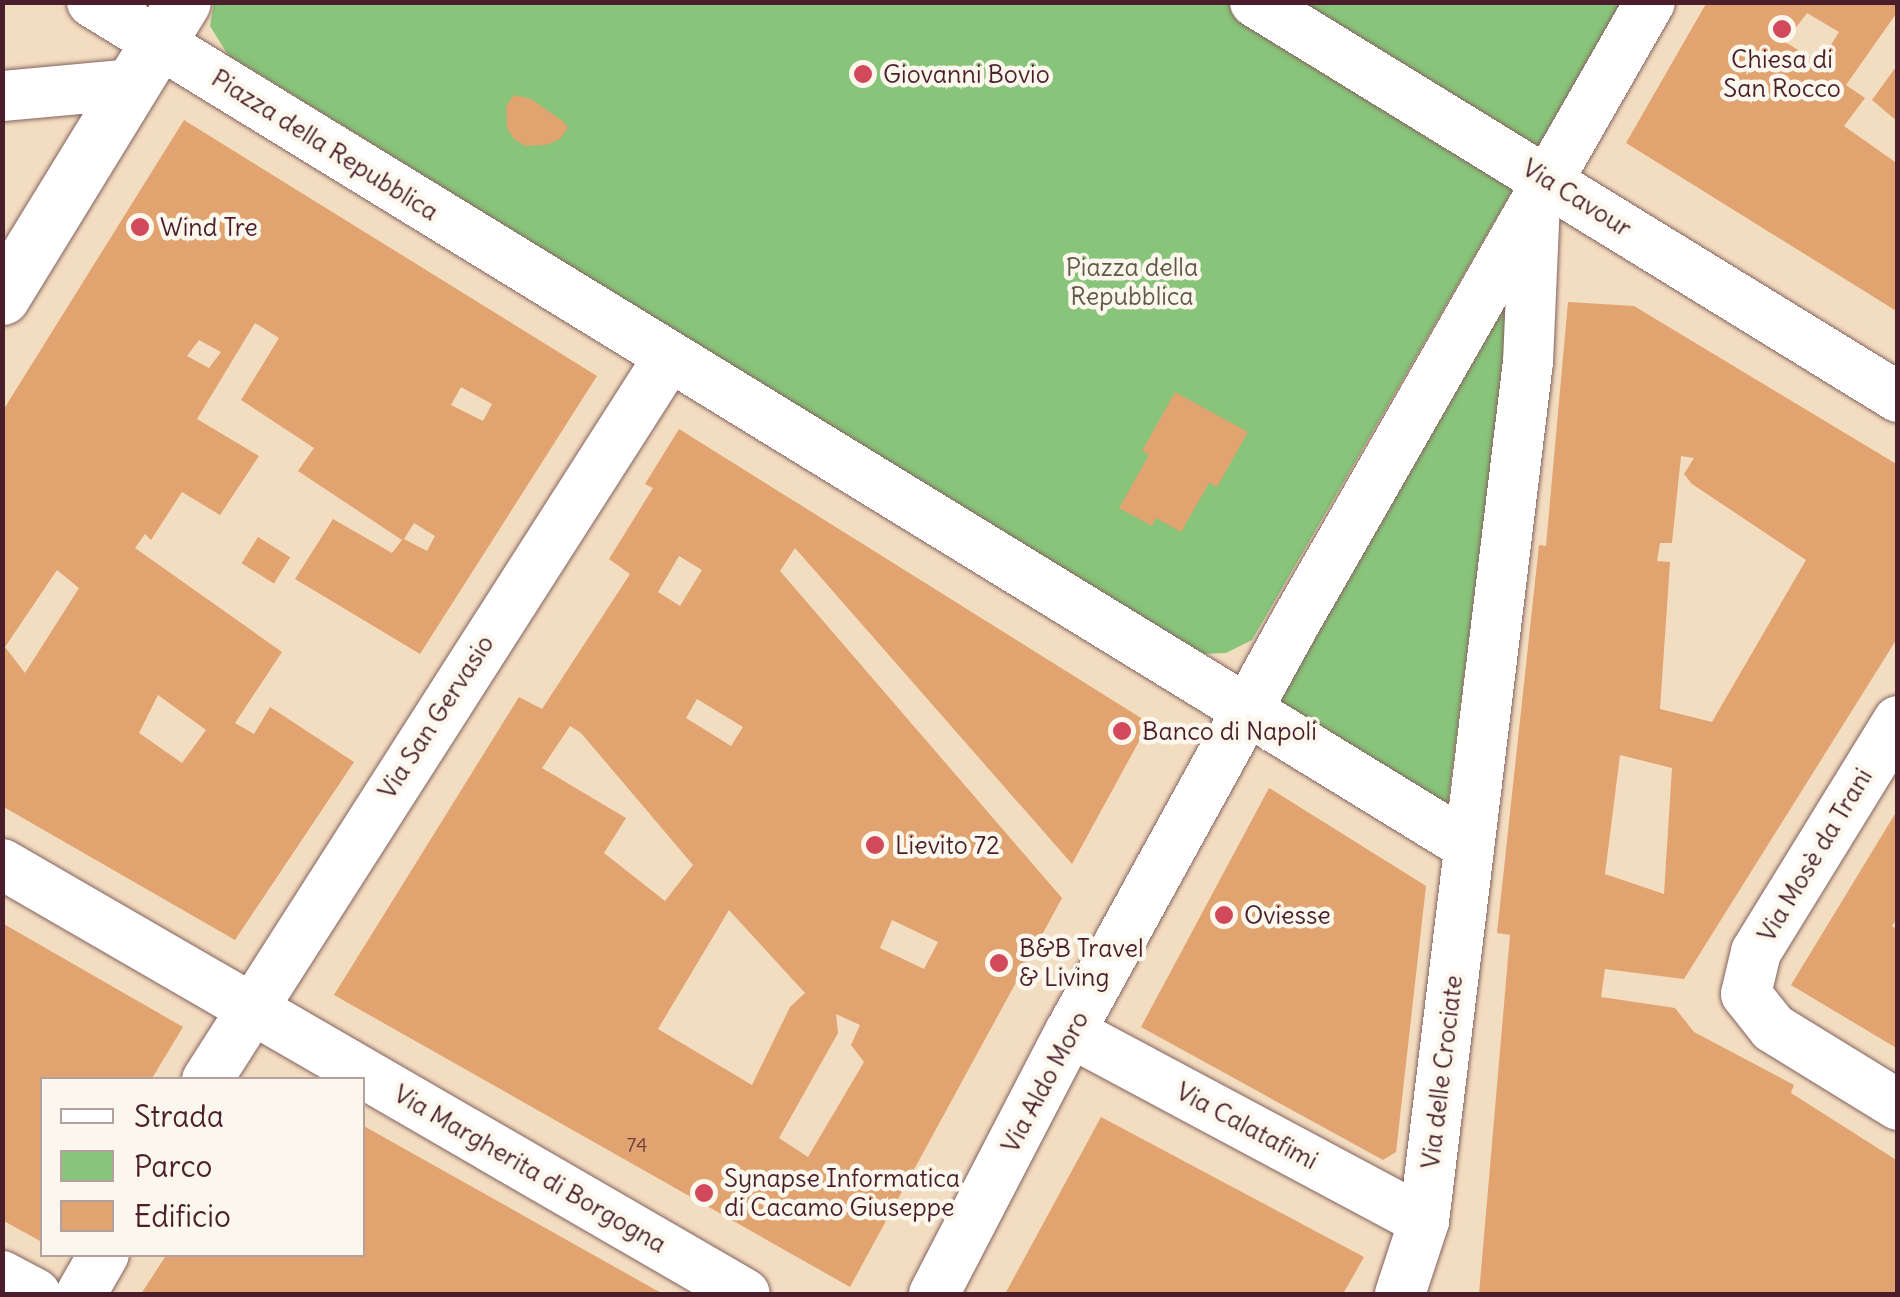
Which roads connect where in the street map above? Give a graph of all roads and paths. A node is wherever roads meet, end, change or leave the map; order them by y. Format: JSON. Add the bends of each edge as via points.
{"nodes":[{"id":1,"x":92,"y":2,"type":"edge"},
{"id":2,"x":1256,"y":2,"type":"edge"},
{"id":3,"x":1650,"y":2,"type":"edge"},
{"id":4,"x":158,"y":43,"type":"edge"},
{"id":5,"x":2,"y":96,"type":"edge"},
{"id":6,"x":1542,"y":189,"type":"junction"},
{"id":7,"x":2,"y":297,"type":"edge"},
{"id":8,"x":668,"y":357,"type":"junction"},
{"id":9,"x":1898,"y":397,"type":"edge"},
{"id":10,"x":1246,"y":713,"type":"junction"},
{"id":11,"x":1898,"y":721,"type":"edge"},
{"id":12,"x":1469,"y":846,"type":"junction"},
{"id":13,"x":2,"y":864,"type":"edge"},
{"id":14,"x":250,"y":1005,"type":"junction"},
{"id":15,"x":1070,"y":1032,"type":"junction"},
{"id":16,"x":209,"y":1077,"type":"edge"},
{"id":17,"x":1898,"y":1104,"type":"edge"},
{"id":18,"x":1424,"y":1221,"type":"junction"},
{"id":19,"x":102,"y":1257,"type":"edge"},
{"id":20,"x":2,"y":1276,"type":"edge"},
{"id":21,"x":36,"y":1294,"type":"edge"},
{"id":22,"x":80,"y":1294,"type":"edge"},
{"id":23,"x":745,"y":1294,"type":"edge"},
{"id":24,"x":934,"y":1294,"type":"edge"},
{"id":25,"x":1400,"y":1294,"type":"edge"}],
"edges":[{"from":1,"to":4,"type":"street","name":"Piazza della Repubblica"},
{"from":2,"to":6,"type":"street","name":"Via Cavour"},
{"from":3,"to":6,"type":"street"},
{"from":4,"to":5,"type":"street"},
{"from":4,"to":7,"type":"street"},
{"from":4,"to":8,"type":"street","name":"Piazza della Repubblica"},
{"from":6,"to":9,"type":"street","name":"Via Cavour"},
{"from":6,"to":10,"type":"street"},
{"from":6,"to":12,"type":"street","via":[[1528,362]]},
{"from":8,"to":10,"type":"street","name":"Piazza della Repubblica"},
{"from":8,"to":14,"type":"street","name":"Via San Gervasio"},
{"from":10,"to":12,"type":"street","name":"Piazza della Repubblica"},
{"from":10,"to":15,"type":"street","name":"Via Aldo Moro"},
{"from":11,"to":17,"type":"street","name":"Via Mosè da Trani","via":[[1756,952],[1746,994],[1773,1028]]},
{"from":12,"to":18,"type":"street","name":"Via delle Crociate"},
{"from":13,"to":14,"type":"street","name":"Via Margherita di Borgogna"},
{"from":14,"to":16,"type":"street","name":"Via San Gervasio"},
{"from":14,"to":23,"type":"street","name":"Via Margherita di Borgogna"},
{"from":15,"to":18,"type":"street","name":"Via Calatafimi"},
{"from":15,"to":24,"type":"street","name":"Via Aldo Moro"},
{"from":18,"to":25,"type":"street","name":"Via delle Crociate"},
{"from":19,"to":22,"type":"street"},
{"from":20,"to":21,"type":"street"}]}
